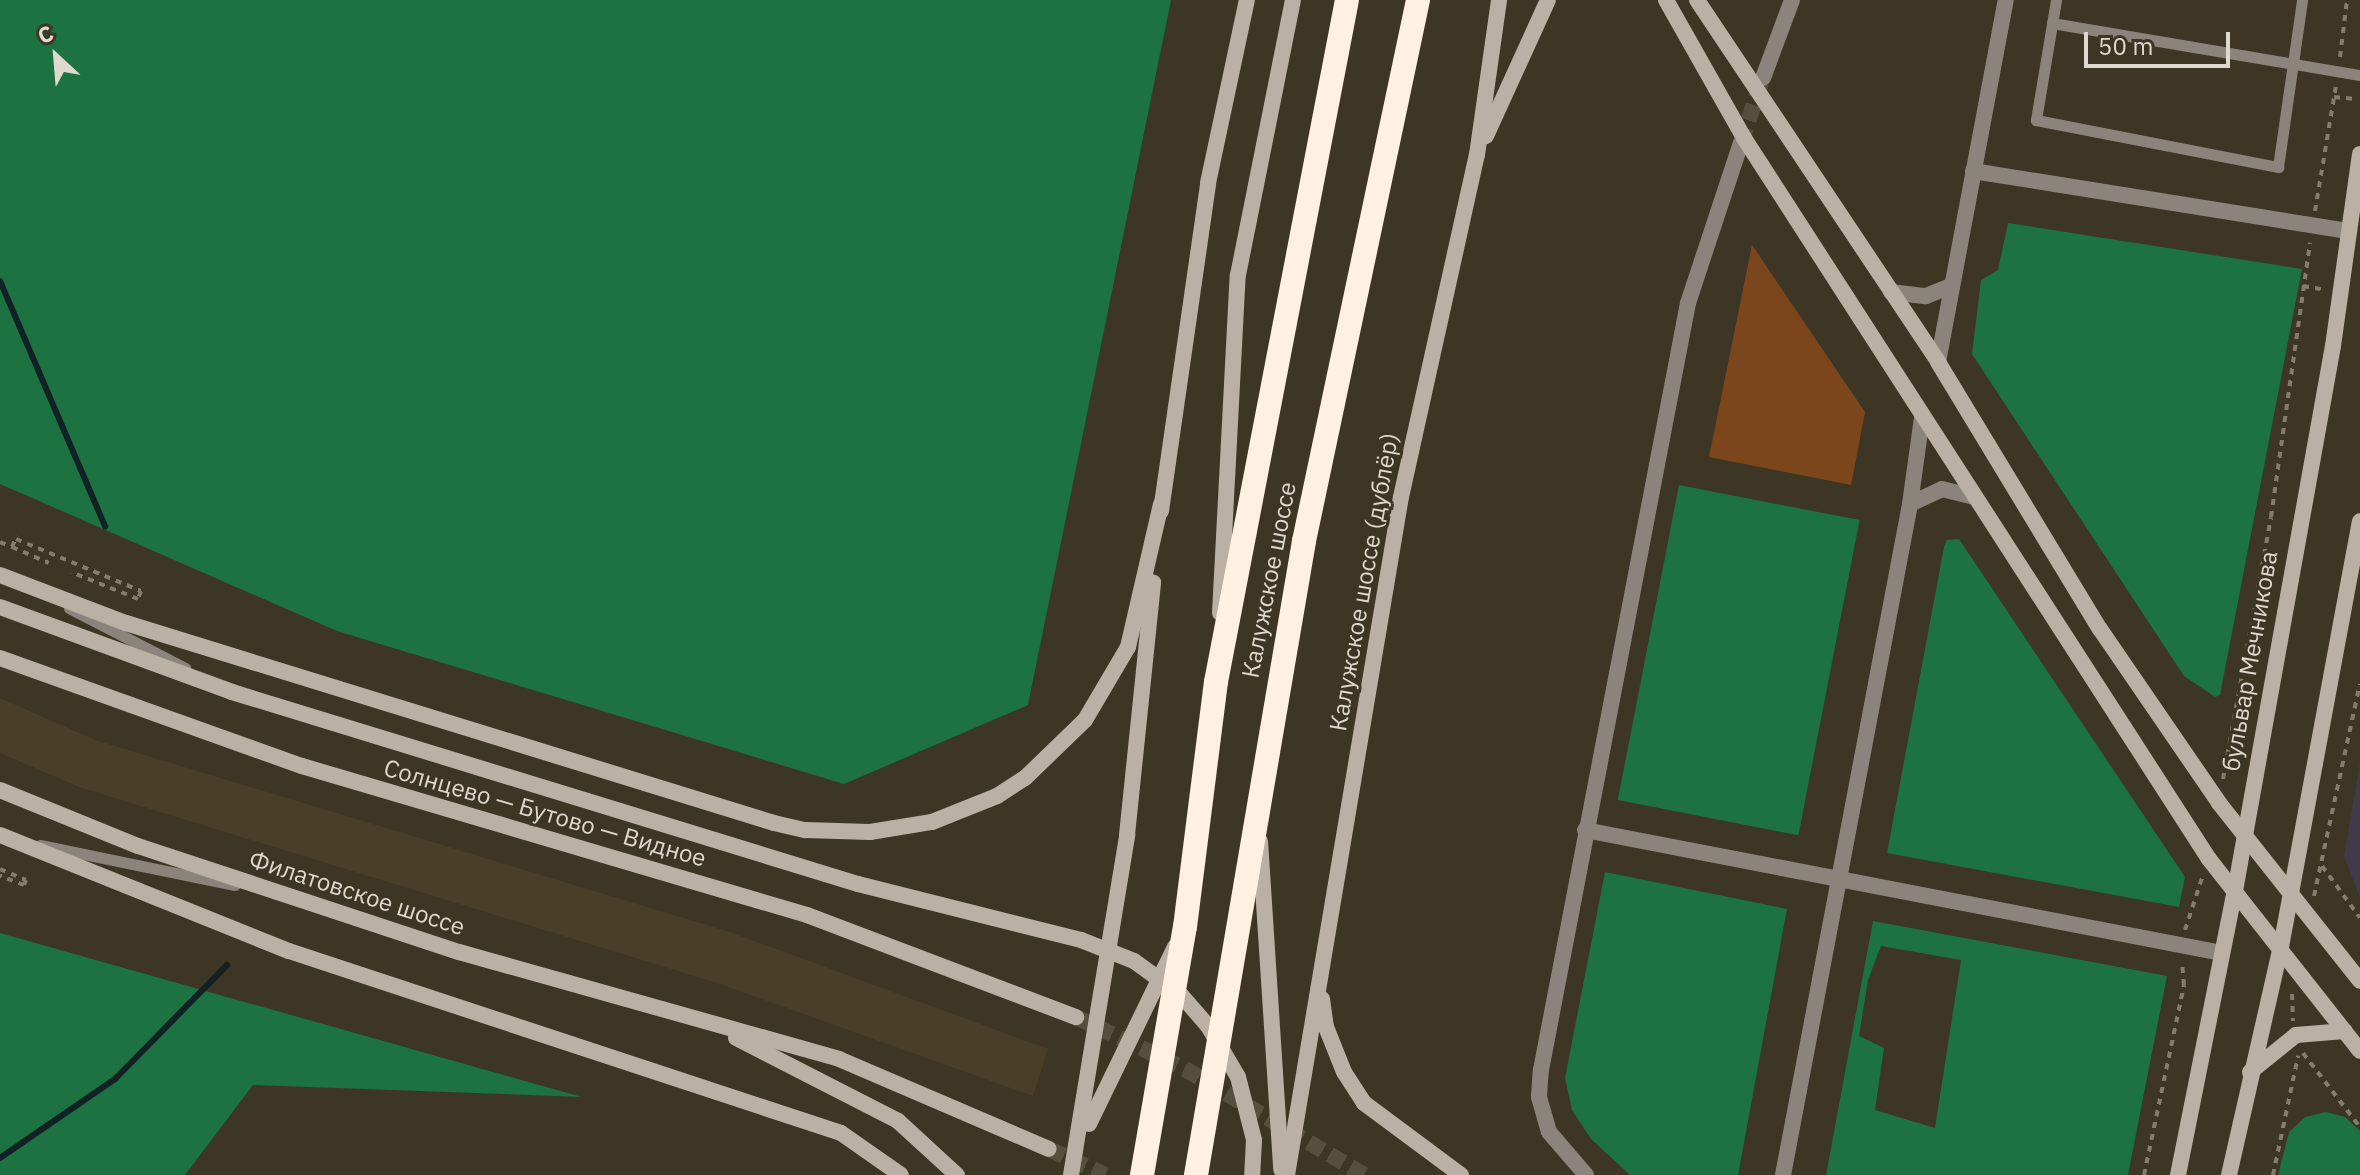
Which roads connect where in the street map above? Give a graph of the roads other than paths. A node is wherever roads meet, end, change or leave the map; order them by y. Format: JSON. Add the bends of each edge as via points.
{"nodes":[{"id":1,"x":1247,"y":0,"type":"edge"},
{"id":2,"x":1293,"y":0,"type":"edge"},
{"id":3,"x":1418,"y":0,"type":"edge"},
{"id":4,"x":1499,"y":0,"type":"edge"},
{"id":5,"x":1548,"y":0,"type":"edge"},
{"id":6,"x":1666,"y":0,"type":"edge"},
{"id":7,"x":1697,"y":0,"type":"edge"},
{"id":8,"x":1792,"y":0,"type":"edge"},
{"id":9,"x":2006,"y":0,"type":"edge"},
{"id":10,"x":2056,"y":0,"type":"edge"},
{"id":11,"x":2302,"y":0,"type":"edge"},
{"id":12,"x":1346,"y":1,"type":"edge"},
{"id":13,"x":2052,"y":23,"type":"junction"},
{"id":14,"x":2293,"y":67,"type":"junction"},
{"id":15,"x":2360,"y":75,"type":"edge"},
{"id":16,"x":1763,"y":78,"type":"tunnel mouth"},
{"id":17,"x":1741,"y":143,"type":"tunnel mouth"},
{"id":18,"x":1477,"y":155,"type":"junction"},
{"id":19,"x":2360,"y":160,"type":"edge"},
{"id":20,"x":1973,"y":171,"type":"junction"},
{"id":21,"x":2349,"y":231,"type":"junction"},
{"id":22,"x":1951,"y":286,"type":"junction"},
{"id":23,"x":1891,"y":292,"type":"junction"},
{"id":24,"x":1938,"y":362,"type":"junction"},
{"id":25,"x":1922,"y":417,"type":"junction"},
{"id":26,"x":1971,"y":496,"type":"junction"},
{"id":27,"x":1161,"y":504,"type":"junction"},
{"id":28,"x":1910,"y":504,"type":"junction"},
{"id":29,"x":2360,"y":521,"type":"edge"},
{"id":30,"x":7,"y":578,"type":"edge"},
{"id":31,"x":0,"y":607,"type":"edge"},
{"id":32,"x":0,"y":658,"type":"edge"},
{"id":33,"x":1216,"y":682,"type":"junction"},
{"id":34,"x":232,"y":692,"type":"junction"},
{"id":35,"x":0,"y":790,"type":"edge"},
{"id":36,"x":1257,"y":798,"type":"junction"},
{"id":37,"x":1585,"y":830,"type":"junction"},
{"id":38,"x":2243,"y":833,"type":"junction"},
{"id":39,"x":4,"y":837,"type":"edge"},
{"id":40,"x":1837,"y":880,"type":"junction"},
{"id":41,"x":2290,"y":889,"type":"junction"},
{"id":42,"x":2235,"y":891,"type":"junction"},
{"id":43,"x":279,"y":893,"type":"junction"},
{"id":44,"x":1185,"y":927,"type":"junction"},
{"id":45,"x":2281,"y":947,"type":"junction"},
{"id":46,"x":2222,"y":953,"type":"junction"},
{"id":47,"x":2360,"y":981,"type":"edge"},
{"id":48,"x":1320,"y":982,"type":"junction"},
{"id":49,"x":1076,"y":1017,"type":"tunnel mouth"},
{"id":50,"x":706,"y":1023,"type":"junction"},
{"id":51,"x":2345,"y":1031,"type":"junction"},
{"id":52,"x":2360,"y":1051,"type":"edge"},
{"id":53,"x":2249,"y":1073,"type":"junction"},
{"id":54,"x":1079,"y":1145,"type":"junction"},
{"id":55,"x":1049,"y":1149,"type":"tunnel mouth"},
{"id":56,"x":901,"y":1175,"type":"edge"},
{"id":57,"x":957,"y":1175,"type":"edge"},
{"id":58,"x":1071,"y":1175,"type":"edge"},
{"id":59,"x":1142,"y":1175,"type":"edge"},
{"id":60,"x":1196,"y":1175,"type":"edge"},
{"id":61,"x":1252,"y":1175,"type":"edge"},
{"id":62,"x":1284,"y":1175,"type":"edge"},
{"id":63,"x":1461,"y":1175,"type":"edge"},
{"id":64,"x":1586,"y":1175,"type":"edge"},
{"id":65,"x":1783,"y":1175,"type":"edge"},
{"id":66,"x":2178,"y":1175,"type":"edge"},
{"id":67,"x":2229,"y":1175,"type":"edge"}],
"edges":[{"from":1,"to":27,"type":"main road","via":[[1208,183]]},
{"from":2,"to":33,"type":"main road","via":[[1238,275]]},
{"from":3,"to":36,"type":"highway","name":"Калужское шоссе","via":[[1304,541]]},
{"from":4,"to":18,"type":"main road","name":"Калужское шоссе (дублёр)"},
{"from":5,"to":18,"type":"main road"},
{"from":6,"to":25,"type":"main road","via":[[1744,138]]},
{"from":7,"to":23,"type":"main road"},
{"from":8,"to":16,"type":"street"},
{"from":9,"to":20,"type":"street"},
{"from":10,"to":13,"type":"lane"},
{"from":11,"to":14,"type":"lane"},
{"from":12,"to":33,"type":"highway","name":"Калужское шоссе"},
{"from":13,"to":14,"type":"lane"},
{"from":13,"to":14,"type":"lane","via":[[2036,120],[2278,167]]},
{"from":14,"to":15,"type":"lane"},
{"from":17,"to":37,"type":"street","via":[[1688,303]]},
{"from":18,"to":48,"type":"main road","name":"Калужское шоссе (дублёр)","via":[[1401,497]]},
{"from":19,"to":21,"type":"main road","name":"бульвар Мечникова"},
{"from":20,"to":21,"type":"street"},
{"from":20,"to":22,"type":"street"},
{"from":21,"to":38,"type":"main road","name":"бульвар Мечникова"},
{"from":22,"to":23,"type":"street","via":[[1918,297]]},
{"from":22,"to":24,"type":"street"},
{"from":23,"to":24,"type":"main road"},
{"from":24,"to":38,"type":"main road","via":[[2100,629]]},
{"from":25,"to":26,"type":"main road"},
{"from":25,"to":28,"type":"street"},
{"from":26,"to":28,"type":"street","via":[[1942,489]]},
{"from":26,"to":42,"type":"main road"},
{"from":27,"to":30,"type":"main road","via":[[1128,647],[1085,720],[1047,760],[997,796],[932,822],[870,832],[805,830],[774,823],[226,656]]},
{"from":27,"to":54,"type":"main road","via":[[1127,835]]},
{"from":28,"to":40,"type":"street"},
{"from":29,"to":41,"type":"main road"},
{"from":30,"to":34,"type":"lane"},
{"from":31,"to":34,"type":"main road"},
{"from":32,"to":49,"type":"main road","name":"Солнцево — Бутово — Видное","via":[[302,766],[807,915]]},
{"from":33,"to":44,"type":"highway","name":"Калужское шоссе"},
{"from":34,"to":61,"type":"main road","via":[[858,884],[1081,940],[1134,961],[1181,995],[1208,1026],[1238,1077],[1254,1140]]},
{"from":35,"to":43,"type":"main road","name":"Филатовское шоссе","via":[[138,846]]},
{"from":36,"to":60,"type":"highway","name":"Калужское шоссе"},
{"from":36,"to":62,"type":"main road"},
{"from":37,"to":40,"type":"street"},
{"from":37,"to":64,"type":"street","via":[[1539,1096],[1555,1142]]},
{"from":38,"to":41,"type":"main road"},
{"from":38,"to":42,"type":"main road","name":"бульвар Мечникова"},
{"from":39,"to":43,"type":"lane"},
{"from":39,"to":56,"type":"main road","via":[[289,951],[841,1133]]},
{"from":40,"to":46,"type":"street"},
{"from":40,"to":65,"type":"street"},
{"from":41,"to":45,"type":"main road"},
{"from":41,"to":47,"type":"main road"},
{"from":42,"to":45,"type":"main road"},
{"from":42,"to":46,"type":"main road","name":"бульвар Мечникова"},
{"from":43,"to":50,"type":"main road","name":"Филатовское шоссе"},
{"from":44,"to":54,"type":"main road"},
{"from":44,"to":59,"type":"highway","name":"Калужское шоссе"},
{"from":45,"to":51,"type":"main road"},
{"from":45,"to":53,"type":"main road"},
{"from":46,"to":66,"type":"main road","name":"бульвар Мечникова"},
{"from":48,"to":62,"type":"main road","name":"Калужское шоссе (дублёр)"},
{"from":48,"to":63,"type":"main road","via":[[1326,1027],[1344,1072],[1364,1103]]},
{"from":50,"to":55,"type":"main road","via":[[839,1059]]},
{"from":50,"to":57,"type":"main road","via":[[864,1100],[898,1121]]},
{"from":51,"to":52,"type":"main road"},
{"from":51,"to":53,"type":"main road","via":[[2296,1035]]},
{"from":53,"to":67,"type":"main road"},
{"from":54,"to":58,"type":"main road"}]}
